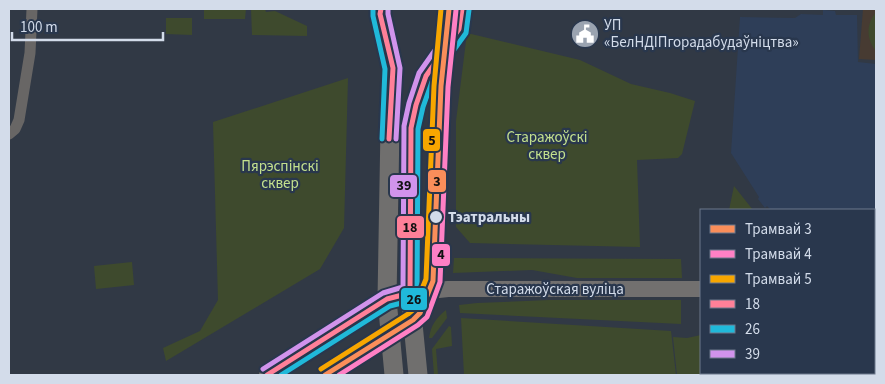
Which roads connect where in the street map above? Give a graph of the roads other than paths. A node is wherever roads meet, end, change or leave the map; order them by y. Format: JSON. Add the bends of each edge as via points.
{"nodes":[{"id":1,"x":32,"y":9,"type":"edge"},
{"id":2,"x":381,"y":9,"type":"edge"},
{"id":3,"x":462,"y":9,"type":"edge"},
{"id":4,"x":9,"y":134,"type":"edge"},
{"id":5,"x":700,"y":289,"type":"edge"},
{"id":6,"x":410,"y":293,"type":"junction"},
{"id":7,"x":387,"y":299,"type":"junction"},
{"id":8,"x":267,"y":375,"type":"edge"},
{"id":9,"x":394,"y":375,"type":"edge"},
{"id":10,"x":418,"y":375,"type":"edge"}],
"edges":[{"from":1,"to":4,"type":"street","via":[[30,53],[21,108],[15,129]]},
{"from":2,"to":7,"type":"main road","via":[[393,68]]},
{"from":3,"to":6,"type":"main road","via":[[459,29],[426,76],[413,120]]},
{"from":5,"to":6,"type":"main road","name":"Старажоўская вуліца","via":[[448,289]]},
{"from":6,"to":7,"type":"main road","name":"Старажоўская вуліца"},
{"from":6,"to":10,"type":"main road"},
{"from":7,"to":8,"type":"main road","name":"Старажоўская вуліца"},
{"from":7,"to":9,"type":"main road"}]}
